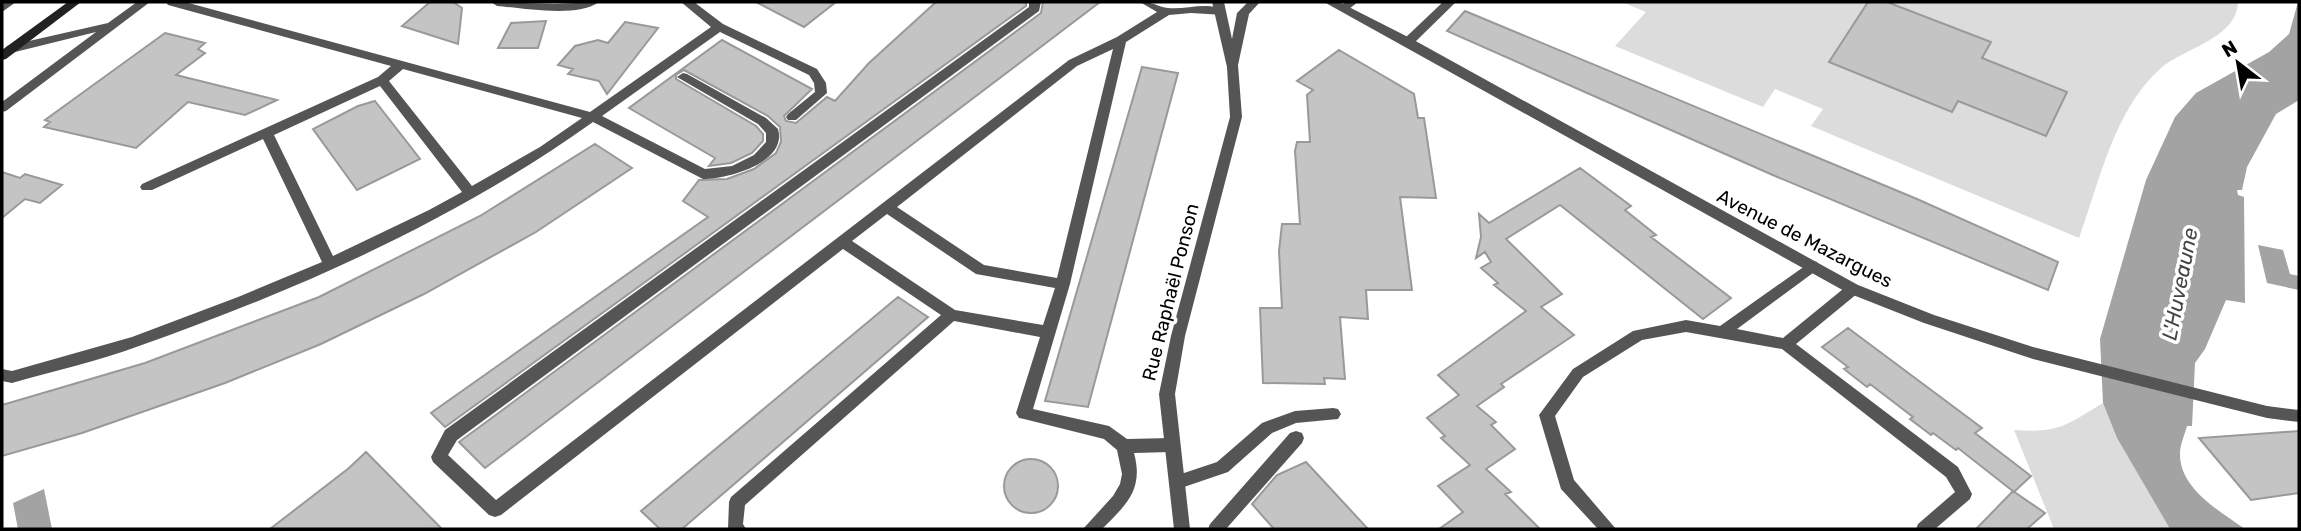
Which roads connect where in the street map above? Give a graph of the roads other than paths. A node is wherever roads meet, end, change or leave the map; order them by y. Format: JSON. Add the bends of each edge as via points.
{"nodes":[{"id":1,"x":10,"y":2,"type":"edge"},
{"id":2,"x":75,"y":2,"type":"edge"},
{"id":3,"x":144,"y":2,"type":"edge"},
{"id":4,"x":172,"y":2,"type":"edge"},
{"id":5,"x":497,"y":2,"type":"edge"},
{"id":6,"x":593,"y":2,"type":"edge"},
{"id":7,"x":687,"y":2,"type":"edge"},
{"id":8,"x":1035,"y":2,"type":"edge"},
{"id":9,"x":1146,"y":2,"type":"edge"},
{"id":10,"x":1254,"y":2,"type":"edge"},
{"id":11,"x":1330,"y":2,"type":"edge"},
{"id":12,"x":1450,"y":2,"type":"edge"},
{"id":13,"x":1348,"y":5,"type":"edge"},
{"id":14,"x":1219,"y":7,"type":"edge"},
{"id":15,"x":2,"y":8,"type":"edge"},
{"id":16,"x":1166,"y":12,"type":"junction"},
{"id":17,"x":1243,"y":13,"type":"junction"},
{"id":18,"x":114,"y":24,"type":"junction"},
{"id":19,"x":719,"y":27,"type":"junction"},
{"id":20,"x":1121,"y":40,"type":"junction"},
{"id":21,"x":1408,"y":42,"type":"junction"},
{"id":22,"x":7,"y":52,"type":"edge"},
{"id":23,"x":402,"y":63,"type":"junction"},
{"id":24,"x":1233,"y":67,"type":"junction"},
{"id":25,"x":683,"y":77,"type":"dead end"},
{"id":26,"x":382,"y":80,"type":"junction"},
{"id":27,"x":2,"y":108,"type":"edge"},
{"id":28,"x":594,"y":117,"type":"junction"},
{"id":29,"x":792,"y":117,"type":"dead end"},
{"id":30,"x":267,"y":134,"type":"junction"},
{"id":31,"x":148,"y":187,"type":"dead end"},
{"id":32,"x":470,"y":193,"type":"junction"},
{"id":33,"x":887,"y":207,"type":"junction"},
{"id":34,"x":842,"y":241,"type":"junction"},
{"id":35,"x":330,"y":264,"type":"junction"},
{"id":36,"x":1812,"y":266,"type":"junction"},
{"id":37,"x":1063,"y":284,"type":"junction"},
{"id":38,"x":1853,"y":289,"type":"junction"},
{"id":39,"x":951,"y":315,"type":"junction"},
{"id":40,"x":1047,"y":332,"type":"junction"},
{"id":41,"x":1723,"y":332,"type":"junction"},
{"id":42,"x":1786,"y":344,"type":"junction"},
{"id":43,"x":2,"y":375,"type":"edge"},
{"id":44,"x":1334,"y":414,"type":"dead end"},
{"id":45,"x":2299,"y":416,"type":"edge"},
{"id":46,"x":1296,"y":438,"type":"dead end"},
{"id":47,"x":1171,"y":445,"type":"junction"},
{"id":48,"x":1125,"y":446,"type":"junction"},
{"id":49,"x":1178,"y":482,"type":"junction"},
{"id":50,"x":738,"y":529,"type":"edge"},
{"id":51,"x":1091,"y":529,"type":"edge"},
{"id":52,"x":1182,"y":529,"type":"edge"},
{"id":53,"x":1216,"y":529,"type":"edge"},
{"id":54,"x":1608,"y":529,"type":"edge"},
{"id":55,"x":1924,"y":529,"type":"edge"}],
"edges":[{"from":1,"to":15,"type":"street"},
{"from":2,"to":22,"type":"main road"},
{"from":3,"to":18,"type":"street"},
{"from":4,"to":23,"type":"street"},
{"from":5,"to":6,"type":"street","via":[[555,8]]},
{"from":7,"to":19,"type":"street"},
{"from":8,"to":34,"type":"street","via":[[1035,8],[451,435],[439,457],[495,510]]},
{"from":9,"to":16,"type":"street"},
{"from":10,"to":17,"type":"street"},
{"from":11,"to":13,"type":"street","name":"Avenue de Mazargues"},
{"from":12,"to":21,"type":"street"},
{"from":13,"to":21,"type":"street","name":"Avenue de Mazargues"},
{"from":14,"to":16,"type":"street"},
{"from":14,"to":17,"type":"street"},
{"from":14,"to":24,"type":"street","name":"Rue Raphaël Ponson"},
{"from":16,"to":20,"type":"street"},
{"from":17,"to":24,"type":"street","name":"Rue Raphaël Ponson"},
{"from":18,"to":22,"type":"street"},
{"from":18,"to":27,"type":"street"},
{"from":19,"to":28,"type":"street"},
{"from":19,"to":29,"type":"street","via":[[813,72],[821,93]]},
{"from":20,"to":33,"type":"street","via":[[1073,63]]},
{"from":20,"to":37,"type":"street"},
{"from":21,"to":36,"type":"street","name":"Avenue de Mazargues"},
{"from":23,"to":26,"type":"street"},
{"from":23,"to":28,"type":"street"},
{"from":24,"to":47,"type":"street","name":"Rue Raphaël Ponson","via":[[1236,117],[1167,394]]},
{"from":25,"to":28,"type":"street","via":[[762,121],[773,132],[770,146],[746,166],[712,176]]},
{"from":26,"to":30,"type":"street"},
{"from":26,"to":32,"type":"street"},
{"from":28,"to":32,"type":"street"},
{"from":30,"to":31,"type":"street"},
{"from":30,"to":35,"type":"street"},
{"from":32,"to":35,"type":"street"},
{"from":33,"to":34,"type":"street"},
{"from":33,"to":37,"type":"street","via":[[981,270]]},
{"from":34,"to":39,"type":"street"},
{"from":35,"to":43,"type":"street","via":[[134,342],[12,377]]},
{"from":36,"to":38,"type":"street","name":"Avenue de Mazargues"},
{"from":36,"to":41,"type":"street"},
{"from":37,"to":40,"type":"street"},
{"from":38,"to":42,"type":"street"},
{"from":38,"to":45,"type":"street","name":"Avenue de Mazargues","via":[[1984,337],[2267,412]]},
{"from":39,"to":40,"type":"street"},
{"from":39,"to":50,"type":"street","via":[[737,502]]},
{"from":40,"to":48,"type":"street","via":[[1024,413],[1110,433]]},
{"from":41,"to":42,"type":"street"},
{"from":41,"to":54,"type":"street","via":[[1686,326],[1638,335],[1578,373],[1547,415],[1567,484]]},
{"from":42,"to":55,"type":"street","via":[[1952,472],[1964,494]]},
{"from":44,"to":49,"type":"street","via":[[1295,417],[1266,428],[1222,467]]},
{"from":46,"to":53,"type":"street"},
{"from":47,"to":48,"type":"street"},
{"from":47,"to":49,"type":"street","name":"Rue Raphaël Ponson"},
{"from":48,"to":51,"type":"street","via":[[1132,470],[1129,488]]},
{"from":49,"to":52,"type":"street","name":"Rue Raphaël Ponson"}]}
